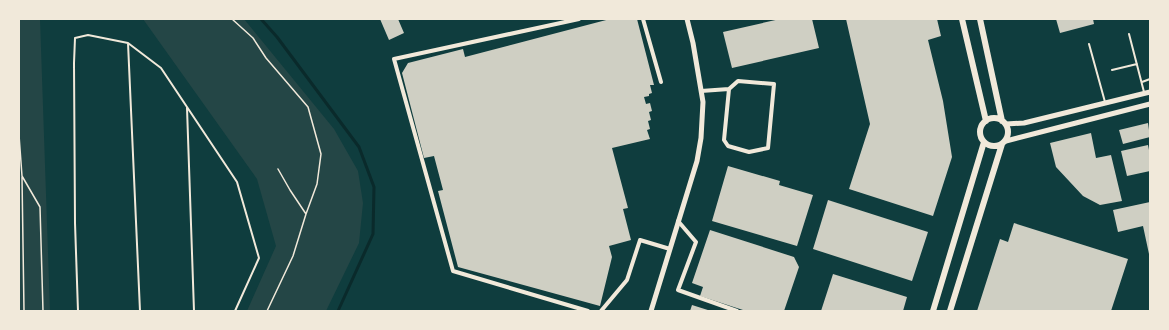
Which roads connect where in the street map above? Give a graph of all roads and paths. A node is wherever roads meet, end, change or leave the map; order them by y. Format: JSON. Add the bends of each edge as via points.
{"nodes":[{"id":1,"x":232,"y":19,"type":"edge"},
{"id":2,"x":579,"y":19,"type":"edge"},
{"id":3,"x":643,"y":19,"type":"edge"},
{"id":4,"x":687,"y":19,"type":"edge"},
{"id":5,"x":962,"y":19,"type":"edge"},
{"id":6,"x":980,"y":19,"type":"edge"},
{"id":7,"x":1129,"y":34,"type":"dead end"},
{"id":8,"x":128,"y":43,"type":"junction"},
{"id":9,"x":1089,"y":44,"type":"dead end"},
{"id":10,"x":1136,"y":64,"type":"junction"},
{"id":11,"x":1112,"y":70,"type":"dead end"},
{"id":12,"x":1150,"y":80,"type":"edge"},
{"id":13,"x":661,"y":82,"type":"dead end"},
{"id":14,"x":1142,"y":82,"type":"junction"},
{"id":15,"x":729,"y":89,"type":"junction"},
{"id":16,"x":701,"y":91,"type":"junction"},
{"id":17,"x":1147,"y":93,"type":"edge"},
{"id":18,"x":1105,"y":102,"type":"junction"},
{"id":19,"x":1150,"y":104,"type":"edge"},
{"id":20,"x":187,"y":108,"type":"junction"},
{"id":21,"x":986,"y":121,"type":"junction"},
{"id":22,"x":1004,"y":122,"type":"junction"},
{"id":23,"x":19,"y":134,"type":"edge"},
{"id":24,"x":984,"y":142,"type":"junction"},
{"id":25,"x":1004,"y":142,"type":"junction"},
{"id":26,"x":278,"y":169,"type":"dead end"},
{"id":27,"x":22,"y":176,"type":"junction"},
{"id":28,"x":306,"y":214,"type":"junction"},
{"id":29,"x":678,"y":221,"type":"junction"},
{"id":30,"x":670,"y":249,"type":"junction"},
{"id":31,"x":24,"y":311,"type":"edge"},
{"id":32,"x":43,"y":311,"type":"edge"},
{"id":33,"x":78,"y":311,"type":"edge"},
{"id":34,"x":140,"y":311,"type":"edge"},
{"id":35,"x":194,"y":311,"type":"edge"},
{"id":36,"x":235,"y":311,"type":"edge"},
{"id":37,"x":267,"y":311,"type":"edge"},
{"id":38,"x":588,"y":311,"type":"edge"},
{"id":39,"x":601,"y":311,"type":"edge"},
{"id":40,"x":651,"y":311,"type":"edge"},
{"id":41,"x":737,"y":311,"type":"edge"},
{"id":42,"x":932,"y":311,"type":"edge"},
{"id":43,"x":950,"y":311,"type":"edge"}],
"edges":[{"from":1,"to":28,"type":"path","via":[[253,38],[266,58],[308,107],[321,154],[317,184]]},
{"from":2,"to":38,"type":"street","via":[[394,59],[453,271]]},
{"from":3,"to":13,"type":"street"},
{"from":4,"to":16,"type":"street"},
{"from":5,"to":21,"type":"main road"},
{"from":6,"to":22,"type":"main road"},
{"from":7,"to":10,"type":"lane"},
{"from":8,"to":20,"type":"lane","via":[[160,68]]},
{"from":8,"to":33,"type":"lane","via":[[88,35],[75,38],[75,223]]},
{"from":8,"to":34,"type":"lane"},
{"from":9,"to":18,"type":"lane"},
{"from":10,"to":11,"type":"lane"},
{"from":10,"to":14,"type":"lane"},
{"from":12,"to":14,"type":"lane"},
{"from":14,"to":17,"type":"lane"},
{"from":15,"to":15,"type":"street","via":[[738,81],[774,84],[768,148],[749,152],[728,146],[724,140]]},
{"from":15,"to":16,"type":"street"},
{"from":16,"to":29,"type":"street","via":[[701,138],[697,161]]},
{"from":17,"to":18,"type":"street"},
{"from":18,"to":22,"type":"street","via":[[1024,123]]},
{"from":19,"to":25,"type":"street"},
{"from":20,"to":35,"type":"lane"},
{"from":20,"to":36,"type":"lane","via":[[237,182],[259,258]]},
{"from":21,"to":22,"type":"main road","via":[[994,118]]},
{"from":21,"to":24,"type":"main road","via":[[980,134]]},
{"from":22,"to":25,"type":"main road","via":[[1008,136]]},
{"from":23,"to":27,"type":"path"},
{"from":24,"to":25,"type":"main road","via":[[993,146]]},
{"from":24,"to":42,"type":"main road"},
{"from":25,"to":43,"type":"main road"},
{"from":26,"to":28,"type":"path"},
{"from":27,"to":31,"type":"path"},
{"from":27,"to":32,"type":"path","via":[[40,207]]},
{"from":28,"to":37,"type":"path","via":[[293,256]]},
{"from":29,"to":30,"type":"street"},
{"from":29,"to":41,"type":"street","via":[[696,242],[678,290]]},
{"from":30,"to":39,"type":"street","via":[[640,240],[627,280]]},
{"from":30,"to":40,"type":"street"}]}
